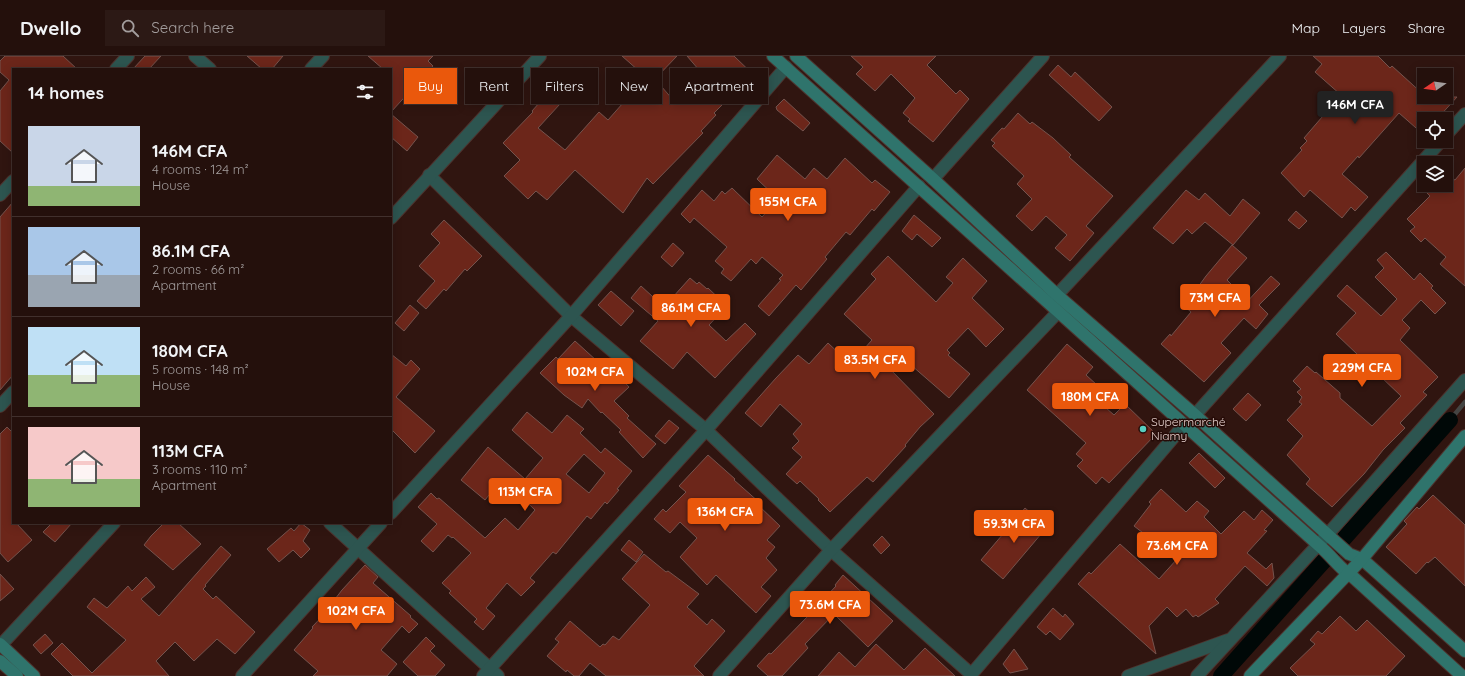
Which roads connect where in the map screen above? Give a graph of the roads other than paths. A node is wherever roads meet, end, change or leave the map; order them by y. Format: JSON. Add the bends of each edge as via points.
{"nodes":[{"id":1,"x":128,"y":56,"type":"edge"},
{"id":2,"x":195,"y":56,"type":"edge"},
{"id":3,"x":323,"y":56,"type":"edge"},
{"id":4,"x":540,"y":56,"type":"edge"},
{"id":5,"x":773,"y":56,"type":"edge"},
{"id":6,"x":796,"y":56,"type":"edge"},
{"id":7,"x":1043,"y":56,"type":"edge"},
{"id":8,"x":1280,"y":56,"type":"edge"},
{"id":9,"x":786,"y":67,"type":"junction"},
{"id":10,"x":117,"y":68,"type":"edge"},
{"id":11,"x":209,"y":68,"type":"edge"},
{"id":12,"x":312,"y":68,"type":"edge"},
{"id":13,"x":1465,"y":114,"type":"edge"},
{"id":14,"x":1453,"y":127,"type":"edge"},
{"id":15,"x":1434,"y":148,"type":"edge"},
{"id":16,"x":429,"y":175,"type":"junction"},
{"id":17,"x":933,"y":179,"type":"junction"},
{"id":18,"x":12,"y":182,"type":"edge"},
{"id":19,"x":919,"y":186,"type":"junction"},
{"id":20,"x":0,"y":195,"type":"edge"},
{"id":21,"x":392,"y":217,"type":"edge"},
{"id":22,"x":1057,"y":295,"type":"junction"},
{"id":23,"x":1058,"y":312,"type":"junction"},
{"id":24,"x":571,"y":316,"type":"junction"},
{"id":25,"x":1465,"y":380,"type":"edge"},
{"id":26,"x":12,"y":393,"type":"edge"},
{"id":27,"x":0,"y":406,"type":"edge"},
{"id":28,"x":1195,"y":415,"type":"junction"},
{"id":29,"x":1184,"y":425,"type":"junction"},
{"id":30,"x":706,"y":430,"type":"junction"},
{"id":31,"x":1465,"y":436,"type":"edge"},
{"id":32,"x":392,"y":511,"type":"edge"},
{"id":33,"x":113,"y":524,"type":"edge"},
{"id":34,"x":331,"y":524,"type":"edge"},
{"id":35,"x":380,"y":524,"type":"edge"},
{"id":36,"x":1330,"y":536,"type":"junction"},
{"id":37,"x":1321,"y":547,"type":"junction"},
{"id":38,"x":358,"y":549,"type":"junction"},
{"id":39,"x":832,"y":550,"type":"junction"},
{"id":40,"x":1362,"y":559,"type":"junction"},
{"id":41,"x":1347,"y":574,"type":"junction"},
{"id":42,"x":1229,"y":640,"type":"junction"},
{"id":43,"x":0,"y":645,"type":"edge"},
{"id":44,"x":1465,"y":651,"type":"edge"},
{"id":45,"x":0,"y":661,"type":"edge"},
{"id":46,"x":490,"y":674,"type":"edge"},
{"id":47,"x":970,"y":675,"type":"edge"},
{"id":48,"x":17,"y":676,"type":"edge"},
{"id":49,"x":34,"y":676,"type":"edge"},
{"id":50,"x":242,"y":676,"type":"edge"},
{"id":51,"x":719,"y":676,"type":"edge"},
{"id":52,"x":1128,"y":676,"type":"edge"},
{"id":53,"x":1197,"y":676,"type":"edge"},
{"id":54,"x":1250,"y":676,"type":"edge"},
{"id":55,"x":1462,"y":676,"type":"edge"}],
"edges":[{"from":1,"to":10,"type":"street"},
{"from":2,"to":11,"type":"street"},
{"from":3,"to":12,"type":"street"},
{"from":4,"to":16,"type":"street"},
{"from":5,"to":9,"type":"street"},
{"from":6,"to":17,"type":"street"},
{"from":7,"to":17,"type":"street"},
{"from":8,"to":22,"type":"street"},
{"from":9,"to":19,"type":"street"},
{"from":9,"to":24,"type":"street"},
{"from":13,"to":14,"type":"street"},
{"from":15,"to":28,"type":"street"},
{"from":16,"to":21,"type":"street"},
{"from":16,"to":24,"type":"street"},
{"from":17,"to":22,"type":"street"},
{"from":18,"to":20,"type":"street"},
{"from":19,"to":23,"type":"street"},
{"from":19,"to":30,"type":"street"},
{"from":22,"to":28,"type":"street"},
{"from":23,"to":29,"type":"street"},
{"from":23,"to":39,"type":"street"},
{"from":24,"to":30,"type":"street"},
{"from":24,"to":32,"type":"street"},
{"from":25,"to":36,"type":"street"},
{"from":26,"to":27,"type":"street"},
{"from":28,"to":36,"type":"street"},
{"from":29,"to":37,"type":"street"},
{"from":29,"to":47,"type":"street"},
{"from":30,"to":39,"type":"street"},
{"from":30,"to":46,"type":"street"},
{"from":31,"to":40,"type":"street"},
{"from":33,"to":43,"type":"street"},
{"from":34,"to":38,"type":"street"},
{"from":35,"to":38,"type":"street"},
{"from":36,"to":37,"type":"street"},
{"from":36,"to":40,"type":"street","via":[[1349,554]]},
{"from":37,"to":41,"type":"street"},
{"from":37,"to":42,"type":"street"},
{"from":38,"to":46,"type":"street"},
{"from":38,"to":50,"type":"street"},
{"from":39,"to":47,"type":"street"},
{"from":39,"to":51,"type":"street"},
{"from":40,"to":41,"type":"street"},
{"from":40,"to":44,"type":"street"},
{"from":41,"to":54,"type":"street"},
{"from":41,"to":55,"type":"street"},
{"from":42,"to":52,"type":"street"},
{"from":42,"to":53,"type":"street"},
{"from":43,"to":49,"type":"street"},
{"from":45,"to":48,"type":"street"}]}
